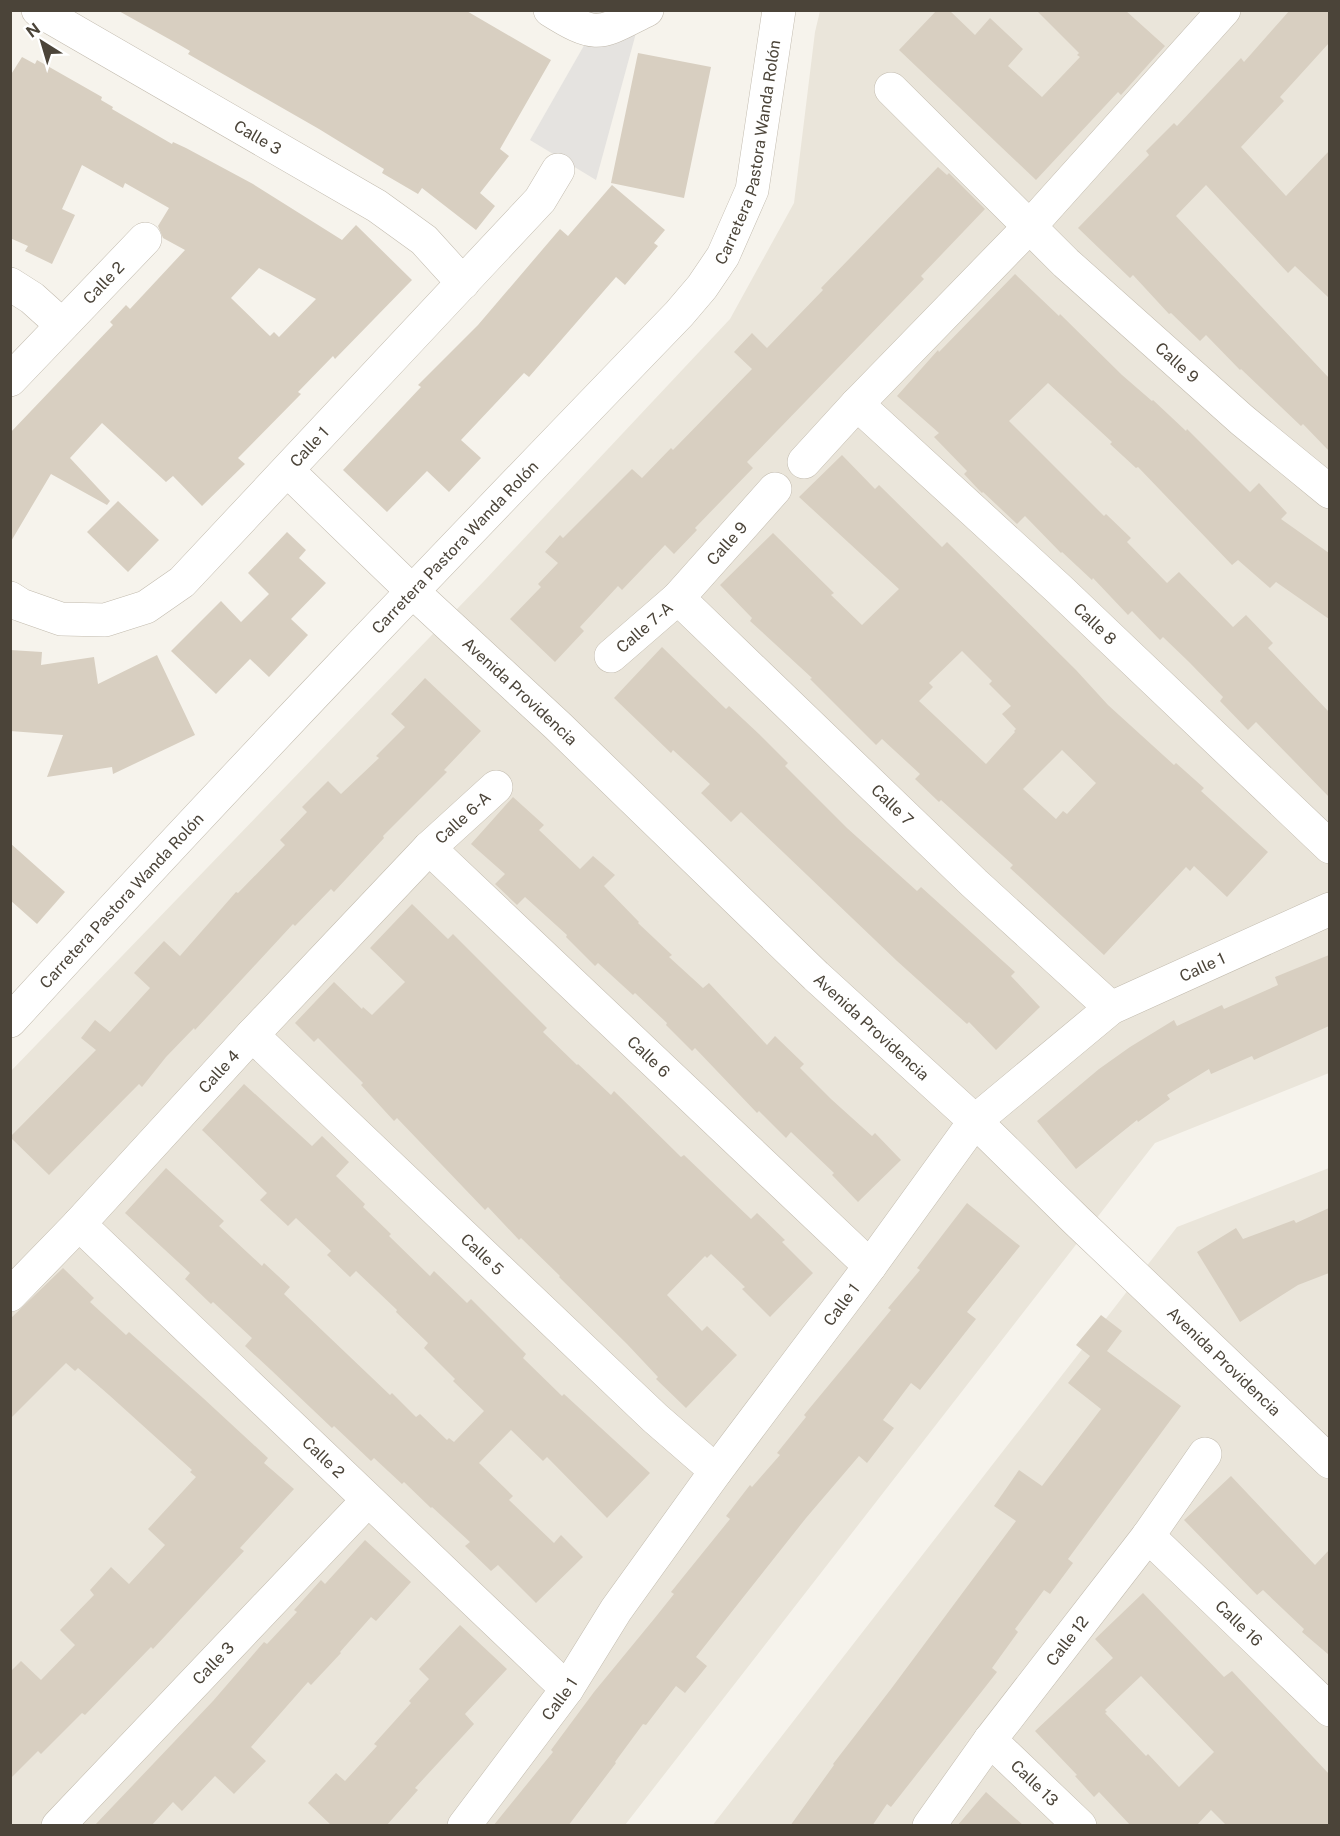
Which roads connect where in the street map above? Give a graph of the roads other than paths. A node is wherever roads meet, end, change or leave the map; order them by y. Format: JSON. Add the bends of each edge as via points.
{"nodes":[{"id":1,"x":38,"y":10,"type":"edge"},
{"id":2,"x":550,"y":10,"type":"edge"},
{"id":3,"x":647,"y":10,"type":"edge"},
{"id":4,"x":775,"y":12,"type":"edge"},
{"id":5,"x":1216,"y":14,"type":"edge"},
{"id":6,"x":891,"y":89,"type":"dead end"},
{"id":7,"x":558,"y":170,"type":"dead end"},
{"id":8,"x":1031,"y":225,"type":"junction"},
{"id":9,"x":145,"y":239,"type":"dead end"},
{"id":10,"x":463,"y":283,"type":"junction"},
{"id":11,"x":10,"y":284,"type":"edge"},
{"id":12,"x":62,"y":325,"type":"junction"},
{"id":13,"x":10,"y":380,"type":"edge"},
{"id":14,"x":857,"y":404,"type":"junction"},
{"id":15,"x":804,"y":462,"type":"dead end"},
{"id":16,"x":288,"y":471,"type":"junction"},
{"id":17,"x":775,"y":489,"type":"dead end"},
{"id":18,"x":1329,"y":492,"type":"edge"},
{"id":19,"x":412,"y":591,"type":"junction"},
{"id":20,"x":10,"y":598,"type":"edge"},
{"id":21,"x":678,"y":598,"type":"junction"},
{"id":22,"x":611,"y":656,"type":"dead end"},
{"id":23,"x":496,"y":787,"type":"dead end"},
{"id":24,"x":1329,"y":847,"type":"edge"},
{"id":25,"x":429,"y":848,"type":"junction"},
{"id":26,"x":1329,"y":909,"type":"edge"},
{"id":27,"x":1111,"y":1008,"type":"junction"},
{"id":28,"x":10,"y":1021,"type":"edge"},
{"id":29,"x":252,"y":1035,"type":"junction"},
{"id":30,"x":975,"y":1121,"type":"junction"},
{"id":31,"x":79,"y":1224,"type":"junction"},
{"id":32,"x":870,"y":1266,"type":"junction"},
{"id":33,"x":10,"y":1295,"type":"edge"},
{"id":34,"x":1205,"y":1454,"type":"dead end"},
{"id":35,"x":1329,"y":1462,"type":"edge"},
{"id":36,"x":716,"y":1471,"type":"junction"},
{"id":37,"x":368,"y":1500,"type":"junction"},
{"id":38,"x":1148,"y":1536,"type":"junction"},
{"id":39,"x":567,"y":1689,"type":"junction"},
{"id":40,"x":1329,"y":1710,"type":"edge"},
{"id":41,"x":990,"y":1740,"type":"junction"},
{"id":42,"x":58,"y":1826,"type":"edge"},
{"id":43,"x":464,"y":1826,"type":"edge"},
{"id":44,"x":929,"y":1826,"type":"edge"},
{"id":45,"x":1080,"y":1826,"type":"edge"}],
"edges":[{"from":1,"to":10,"type":"street","name":"Calle 3","via":[[377,206],[424,240]]},
{"from":2,"to":3,"type":"street","via":[[580,27],[597,31],[612,28]]},
{"from":4,"to":19,"type":"street","name":"Carretera Pastora Wanda Rolón","via":[[752,190],[723,256],[679,314]]},
{"from":5,"to":8,"type":"street"},
{"from":6,"to":8,"type":"street","name":"Calle 9"},
{"from":7,"to":10,"type":"street","name":"Calle 1","via":[[540,200]]},
{"from":8,"to":14,"type":"street"},
{"from":8,"to":18,"type":"street","name":"Calle 9","via":[[1066,263]]},
{"from":9,"to":12,"type":"street","name":"Calle 2"},
{"from":10,"to":16,"type":"street","name":"Calle 1"},
{"from":11,"to":12,"type":"street"},
{"from":12,"to":13,"type":"street","name":"Calle 2"},
{"from":14,"to":15,"type":"street"},
{"from":14,"to":24,"type":"street","name":"Calle 8","via":[[1060,590]]},
{"from":16,"to":19,"type":"street","name":"Avenida Providencia"},
{"from":16,"to":20,"type":"street","name":"Calle 1","via":[[182,582],[146,608],[105,620],[61,619]]},
{"from":17,"to":21,"type":"street","name":"Calle 9"},
{"from":19,"to":28,"type":"street","name":"Carretera Pastora Wanda Rolón"},
{"from":19,"to":30,"type":"street","name":"Avenida Providencia","via":[[816,976]]},
{"from":21,"to":22,"type":"street","name":"Calle 7-A"},
{"from":21,"to":27,"type":"street","name":"Calle 7","via":[[974,883]]},
{"from":23,"to":25,"type":"street","name":"Calle 6-A"},
{"from":25,"to":29,"type":"street","name":"Calle 4"},
{"from":25,"to":32,"type":"street","name":"Calle 6"},
{"from":26,"to":27,"type":"street","name":"Calle 1"},
{"from":27,"to":30,"type":"street","name":"Calle 1"},
{"from":29,"to":31,"type":"street","name":"Calle 4"},
{"from":29,"to":36,"type":"street","name":"Calle 5","via":[[655,1418]]},
{"from":30,"to":32,"type":"street","name":"Calle 1"},
{"from":30,"to":35,"type":"street","name":"Avenida Providencia"},
{"from":31,"to":33,"type":"street","name":"Calle 4"},
{"from":31,"to":37,"type":"street","name":"Calle 2"},
{"from":32,"to":36,"type":"street","name":"Calle 1"},
{"from":34,"to":38,"type":"street","name":"Calle 12"},
{"from":36,"to":39,"type":"street","name":"Calle 1","via":[[616,1610]]},
{"from":37,"to":39,"type":"street","name":"Calle 2"},
{"from":37,"to":42,"type":"street","name":"Calle 3"},
{"from":38,"to":40,"type":"street","name":"Calle 16"},
{"from":38,"to":41,"type":"street","name":"Calle 12"},
{"from":39,"to":43,"type":"street","name":"Calle 1"},
{"from":41,"to":44,"type":"street","name":"Calle 12"},
{"from":41,"to":45,"type":"street","name":"Calle 13"}]}
